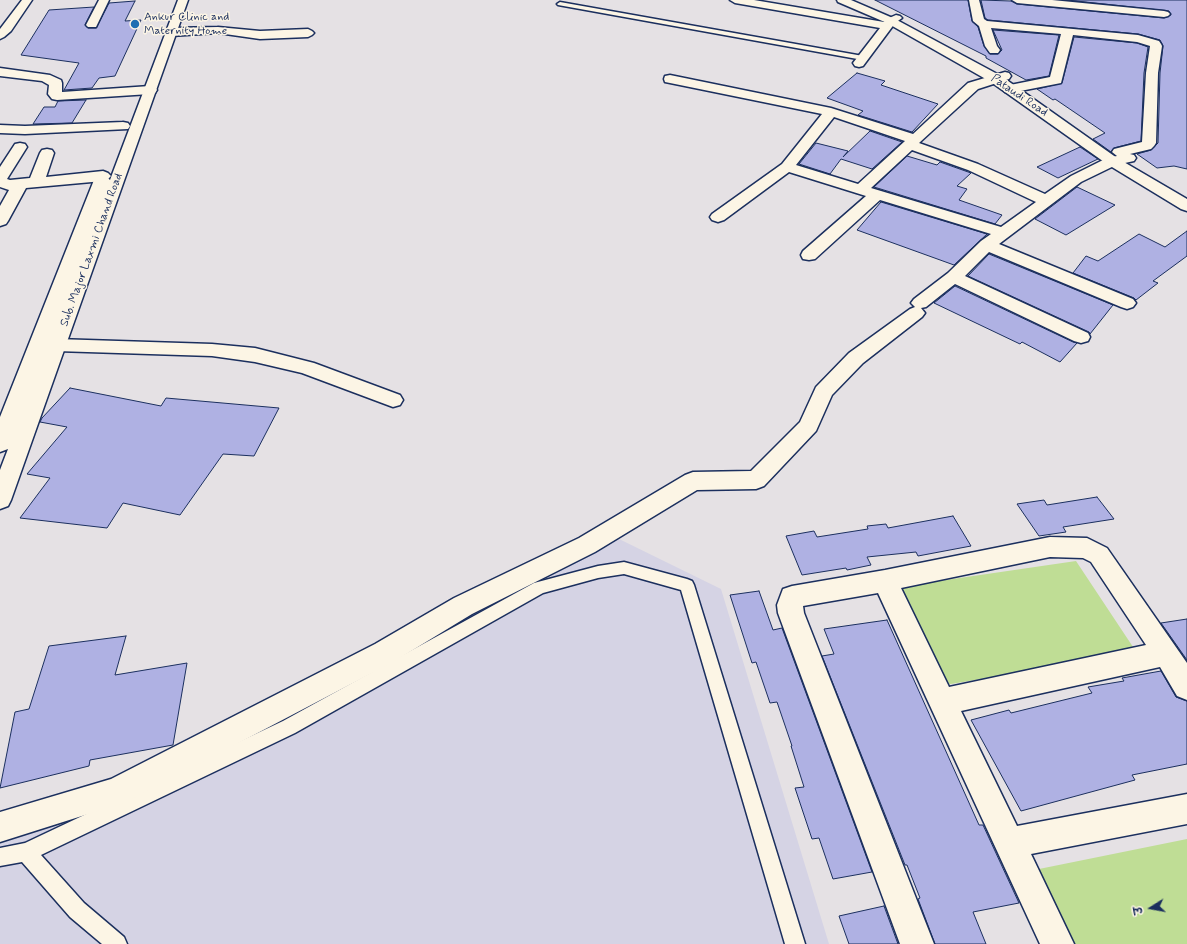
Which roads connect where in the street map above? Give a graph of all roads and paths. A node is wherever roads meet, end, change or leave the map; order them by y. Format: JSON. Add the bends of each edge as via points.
{"nodes":[{"id":1,"x":27,"y":0,"type":"edge"},
{"id":2,"x":104,"y":0,"type":"edge"},
{"id":3,"x":172,"y":0,"type":"edge"},
{"id":4,"x":182,"y":0,"type":"edge"},
{"id":5,"x":735,"y":0,"type":"edge"},
{"id":6,"x":842,"y":0,"type":"edge"},
{"id":7,"x":856,"y":0,"type":"edge"},
{"id":8,"x":974,"y":0,"type":"edge"},
{"id":9,"x":1017,"y":0,"type":"edge"},
{"id":10,"x":560,"y":4,"type":"dead end"},
{"id":11,"x":1164,"y":14,"type":"dead end"},
{"id":12,"x":891,"y":22,"type":"junction"},
{"id":13,"x":984,"y":24,"type":"junction"},
{"id":14,"x":92,"y":25,"type":"dead end"},
{"id":15,"x":1068,"y":31,"type":"junction"},
{"id":16,"x":171,"y":32,"type":"junction"},
{"id":17,"x":308,"y":33,"type":"dead end"},
{"id":18,"x":0,"y":35,"type":"edge"},
{"id":19,"x":994,"y":50,"type":"dead end"},
{"id":20,"x":861,"y":60,"type":"joint"},
{"id":21,"x":0,"y":72,"type":"edge"},
{"id":22,"x":1000,"y":77,"type":"junction"},
{"id":23,"x":670,"y":79,"type":"dead end"},
{"id":24,"x":1024,"y":86,"type":"junction"},
{"id":25,"x":1010,"y":89,"type":"junction"},
{"id":26,"x":142,"y":91,"type":"junction"},
{"id":27,"x":830,"y":112,"type":"junction"},
{"id":28,"x":123,"y":126,"type":"junction"},
{"id":29,"x":0,"y":128,"type":"edge"},
{"id":30,"x":912,"y":142,"type":"junction"},
{"id":31,"x":20,"y":147,"type":"dead end"},
{"id":32,"x":47,"y":153,"type":"dead end"},
{"id":33,"x":1120,"y":157,"type":"junction"},
{"id":34,"x":787,"y":167,"type":"junction"},
{"id":35,"x":2,"y":171,"type":"edge"},
{"id":36,"x":103,"y":176,"type":"junction"},
{"id":37,"x":0,"y":182,"type":"edge"},
{"id":38,"x":36,"y":183,"type":"junction"},
{"id":39,"x":20,"y":184,"type":"junction"},
{"id":40,"x":860,"y":190,"type":"junction"},
{"id":41,"x":1187,"y":194,"type":"edge"},
{"id":42,"x":878,"y":195,"type":"junction"},
{"id":43,"x":1046,"y":200,"type":"junction"},
{"id":44,"x":1187,"y":206,"type":"edge"},
{"id":45,"x":718,"y":217,"type":"dead end"},
{"id":46,"x":0,"y":221,"type":"edge"},
{"id":47,"x":1003,"y":234,"type":"junction"},
{"id":48,"x":987,"y":245,"type":"junction"},
{"id":49,"x":809,"y":255,"type":"dead end"},
{"id":50,"x":954,"y":277,"type":"junction"},
{"id":51,"x":1127,"y":303,"type":"dead end"},
{"id":52,"x":1081,"y":337,"type":"dead end"},
{"id":53,"x":56,"y":345,"type":"junction"},
{"id":54,"x":393,"y":400,"type":"dead end"},
{"id":55,"x":0,"y":442,"type":"edge"},
{"id":56,"x":0,"y":500,"type":"edge"},
{"id":57,"x":884,"y":581,"type":"junction"},
{"id":58,"x":1166,"y":653,"type":"junction"},
{"id":59,"x":1187,"y":687,"type":"edge"},
{"id":60,"x":942,"y":702,"type":"junction"},
{"id":61,"x":1187,"y":809,"type":"edge"},
{"id":62,"x":0,"y":827,"type":"edge"},
{"id":63,"x":1009,"y":843,"type":"junction"},
{"id":64,"x":26,"y":852,"type":"junction"},
{"id":65,"x":0,"y":857,"type":"edge"},
{"id":66,"x":117,"y":944,"type":"edge"},
{"id":67,"x":795,"y":944,"type":"edge"},
{"id":68,"x":917,"y":944,"type":"edge"},
{"id":69,"x":1057,"y":944,"type":"edge"}],
"edges":[{"from":1,"to":18,"type":"street"},
{"from":2,"to":14,"type":"street"},
{"from":3,"to":26,"type":"street","name":"Sub. Major Laxmi Chand Road"},
{"from":4,"to":16,"type":"street","name":"Sub. Major Laxmi Chand Road"},
{"from":5,"to":12,"type":"street"},
{"from":6,"to":12,"type":"street","name":"Pataudi Road"},
{"from":7,"to":12,"type":"street"},
{"from":8,"to":13,"type":"street","via":[[979,21]]},
{"from":9,"to":11,"type":"street"},
{"from":10,"to":20,"type":"lane"},
{"from":12,"to":20,"type":"street"},
{"from":12,"to":22,"type":"street","name":"Pataudi Road"},
{"from":13,"to":15,"type":"street"},
{"from":13,"to":19,"type":"street"},
{"from":15,"to":24,"type":"street","via":[[1057,78],[1054,81]]},
{"from":15,"to":33,"type":"street","via":[[1138,39],[1156,46],[1152,73],[1150,143]]},
{"from":16,"to":17,"type":"street","via":[[218,30],[260,35]]},
{"from":16,"to":26,"type":"street","name":"Sub. Major Laxmi Chand Road"},
{"from":21,"to":26,"type":"street","via":[[50,80],[56,83],[57,96]]},
{"from":22,"to":24,"type":"street"},
{"from":22,"to":25,"type":"street","name":"Pataudi Road"},
{"from":22,"to":30,"type":"street","via":[[973,86]]},
{"from":23,"to":27,"type":"street"},
{"from":24,"to":25,"type":"street"},
{"from":24,"to":33,"type":"street"},
{"from":25,"to":33,"type":"street","name":"Pataudi Road"},
{"from":26,"to":28,"type":"street","name":"Sub. Major Laxmi Chand Road"},
{"from":26,"to":53,"type":"street","name":"Sub. Major Laxmi Chand Road"},
{"from":27,"to":30,"type":"street"},
{"from":27,"to":34,"type":"street"},
{"from":28,"to":29,"type":"street","via":[[25,130]]},
{"from":28,"to":36,"type":"street","name":"Sub. Major Laxmi Chand Road"},
{"from":30,"to":40,"type":"street"},
{"from":30,"to":43,"type":"street"},
{"from":31,"to":35,"type":"street"},
{"from":32,"to":38,"type":"street"},
{"from":33,"to":41,"type":"street"},
{"from":33,"to":43,"type":"street","via":[[1076,179]]},
{"from":33,"to":44,"type":"street","name":"Pataudi Road"},
{"from":34,"to":40,"type":"street"},
{"from":34,"to":45,"type":"street"},
{"from":36,"to":38,"type":"street"},
{"from":36,"to":55,"type":"street","name":"Sub. Major Laxmi Chand Road"},
{"from":37,"to":39,"type":"street","via":[[9,185]]},
{"from":38,"to":39,"type":"street"},
{"from":39,"to":46,"type":"street"},
{"from":40,"to":42,"type":"street"},
{"from":42,"to":47,"type":"street"},
{"from":42,"to":49,"type":"street"},
{"from":43,"to":47,"type":"street"},
{"from":47,"to":48,"type":"street"},
{"from":48,"to":50,"type":"street"},
{"from":48,"to":51,"type":"street"},
{"from":50,"to":52,"type":"street"},
{"from":50,"to":62,"type":"street","via":[[856,358],[822,392],[809,426],[756,480],[692,481],[587,545],[463,606],[384,652],[116,792]]},
{"from":53,"to":54,"type":"street","via":[[212,350],[255,355],[307,368]]},
{"from":53,"to":56,"type":"street","name":"Sub. Major Laxmi Chand Road"},
{"from":57,"to":58,"type":"street","via":[[1050,547],[1087,548],[1099,555]]},
{"from":57,"to":60,"type":"street"},
{"from":57,"to":68,"type":"street","via":[[802,594],[792,597],[790,605]]},
{"from":58,"to":59,"type":"street"},
{"from":58,"to":60,"type":"street"},
{"from":60,"to":63,"type":"street"},
{"from":61,"to":63,"type":"street"},
{"from":63,"to":69,"type":"street"},
{"from":64,"to":65,"type":"lane"},
{"from":64,"to":66,"type":"lane","via":[[77,910]]},
{"from":64,"to":67,"type":"lane","via":[[289,727],[539,588],[598,572],[624,568],[687,585]]}]}
